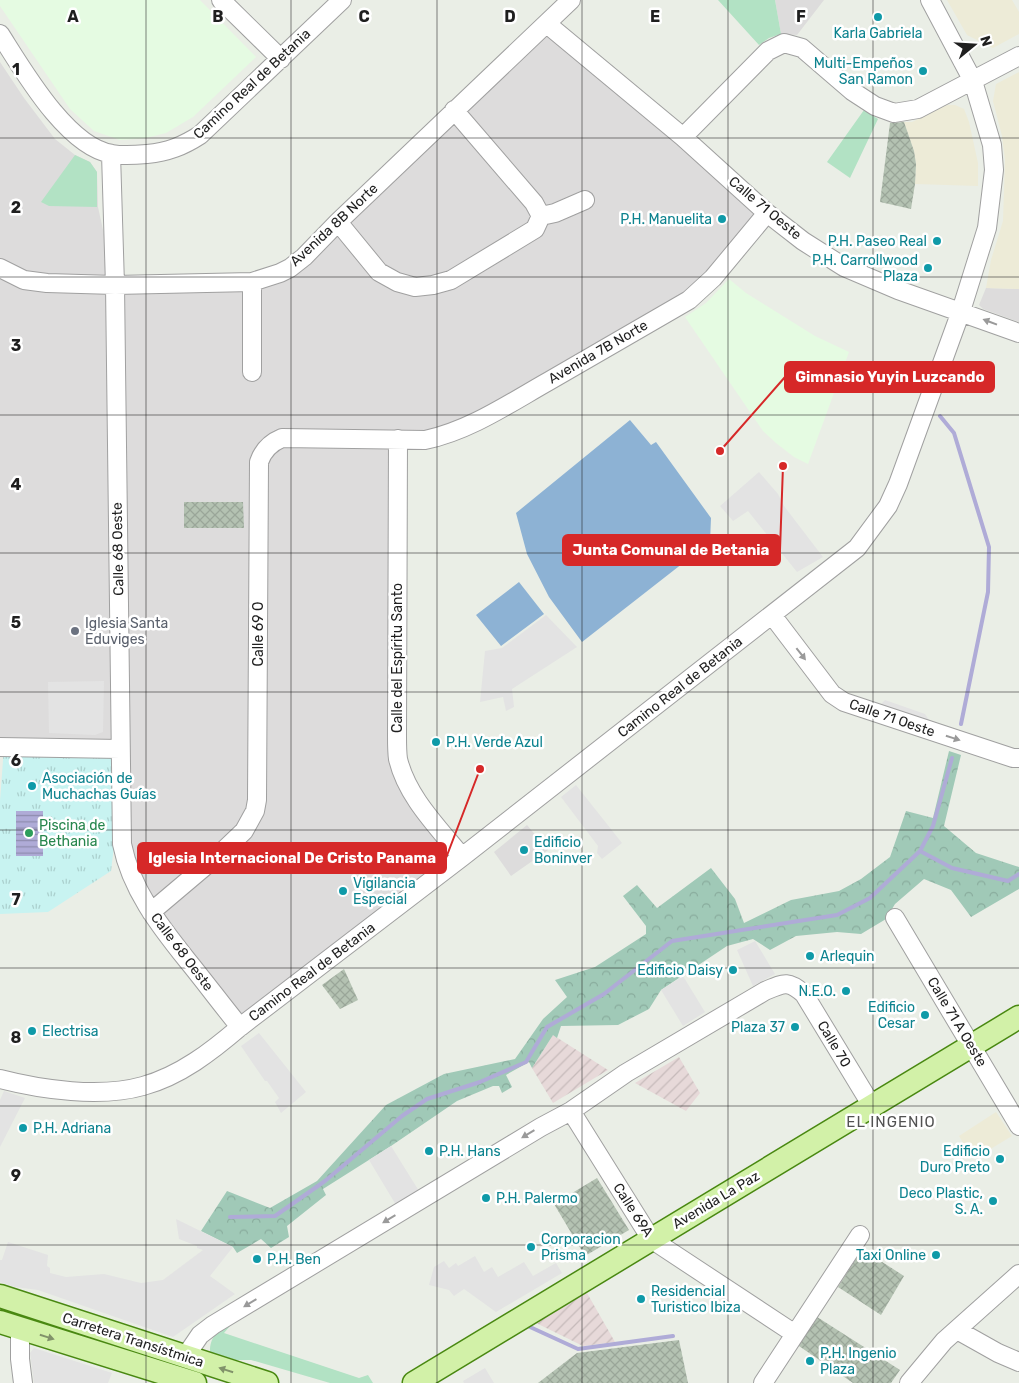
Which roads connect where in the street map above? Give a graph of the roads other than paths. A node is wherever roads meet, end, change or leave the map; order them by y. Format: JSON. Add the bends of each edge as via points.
{"nodes":[{"id":1,"x":221,"y":0,"type":"edge"},
{"id":2,"x":342,"y":0,"type":"edge"},
{"id":3,"x":571,"y":0,"type":"edge"},
{"id":4,"x":930,"y":0,"type":"edge"},
{"id":5,"x":547,"y":24,"type":"junction"},
{"id":6,"x":0,"y":34,"type":"edge"},
{"id":7,"x":1019,"y":56,"type":"edge"},
{"id":8,"x":281,"y":59,"type":"junction"},
{"id":9,"x":973,"y":81,"type":"junction"},
{"id":10,"x":454,"y":110,"type":"junction"},
{"id":11,"x":683,"y":137,"type":"junction"},
{"id":12,"x":111,"y":154,"type":"junction"},
{"id":13,"x":585,"y":200,"type":"dead end"},
{"id":14,"x":767,"y":213,"type":"junction"},
{"id":15,"x":541,"y":216,"type":"junction"},
{"id":16,"x":338,"y":222,"type":"junction"},
{"id":17,"x":0,"y":268,"type":"edge"},
{"id":18,"x":252,"y":282,"type":"junction"},
{"id":19,"x":115,"y":285,"type":"junction"},
{"id":20,"x":961,"y":311,"type":"junction"},
{"id":21,"x":1019,"y":334,"type":"edge"},
{"id":22,"x":252,"y":372,"type":"dead end"},
{"id":23,"x":398,"y":439,"type":"junction"},
{"id":24,"x":772,"y":615,"type":"junction"},
{"id":25,"x":0,"y":747,"type":"edge"},
{"id":26,"x":120,"y":749,"type":"junction"},
{"id":27,"x":1019,"y":758,"type":"edge"},
{"id":28,"x":462,"y":857,"type":"junction"},
{"id":29,"x":151,"y":912,"type":"junction"},
{"id":30,"x":895,"y":918,"type":"dead end"},
{"id":31,"x":1019,"y":1016,"type":"edge"},
{"id":32,"x":240,"y":1027,"type":"junction"},
{"id":33,"x":972,"y":1045,"type":"junction"},
{"id":34,"x":0,"y":1079,"type":"edge"},
{"id":35,"x":872,"y":1106,"type":"junction"},
{"id":36,"x":571,"y":1111,"type":"junction"},
{"id":37,"x":1019,"y":1126,"type":"edge"},
{"id":38,"x":860,"y":1235,"type":"dead end"},
{"id":39,"x":651,"y":1239,"type":"junction"},
{"id":40,"x":1019,"y":1274,"type":"edge"},
{"id":41,"x":0,"y":1296,"type":"edge"},
{"id":42,"x":10,"y":1326,"type":"edge"},
{"id":43,"x":957,"y":1330,"type":"junction"},
{"id":44,"x":795,"y":1334,"type":"junction"},
{"id":45,"x":185,"y":1357,"type":"junction"},
{"id":46,"x":1019,"y":1362,"type":"edge"},
{"id":47,"x":23,"y":1383,"type":"edge"},
{"id":48,"x":195,"y":1383,"type":"edge"},
{"id":49,"x":267,"y":1383,"type":"edge"},
{"id":50,"x":414,"y":1383,"type":"edge"},
{"id":51,"x":763,"y":1383,"type":"edge"},
{"id":52,"x":909,"y":1383,"type":"edge"}],
"edges":[{"from":1,"to":8,"type":"street"},
{"from":2,"to":8,"type":"street","name":"Camino Real de Betania"},
{"from":3,"to":5,"type":"street","name":"Avenida 8B Norte"},
{"from":4,"to":9,"type":"street","name":"Camino Real de Betania"},
{"from":5,"to":10,"type":"street","name":"Avenida 8B Norte"},
{"from":5,"to":11,"type":"street","name":"Calle 71 Oeste"},
{"from":6,"to":12,"type":"street","name":"Camino Real de Betania","via":[[60,119],[80,139]]},
{"from":7,"to":9,"type":"street"},
{"from":8,"to":12,"type":"street","name":"Camino Real de Betania","via":[[200,135],[185,145],[165,152]]},
{"from":9,"to":11,"type":"street","via":[[918,109],[894,113],[875,106],[852,91],[802,48],[784,43],[768,51]]},
{"from":9,"to":20,"type":"street","name":"Camino Real de Betania","via":[[992,146],[994,170],[987,228]]},
{"from":10,"to":15,"type":"street","via":[[534,203]]},
{"from":10,"to":16,"type":"street","name":"Avenida 8B Norte"},
{"from":11,"to":14,"type":"street","name":"Calle 71 Oeste"},
{"from":12,"to":19,"type":"street","name":"Calle 68 Oeste"},
{"from":13,"to":15,"type":"street"},
{"from":14,"to":20,"type":"street","name":"Calle 71 Oeste","via":[[844,267],[898,290]]},
{"from":14,"to":23,"type":"street","name":"Avenida 7B Norte","via":[[713,278],[689,300],[473,423],[425,440]]},
{"from":15,"to":16,"type":"street","via":[[535,230],[451,280],[415,287],[396,282],[379,272]]},
{"from":16,"to":18,"type":"street","name":"Avenida 8B Norte","via":[[290,268]]},
{"from":17,"to":19,"type":"street","name":"Avenida 8B Norte","via":[[24,280]]},
{"from":18,"to":19,"type":"street","name":"Avenida 8B Norte"},
{"from":18,"to":22,"type":"street"},
{"from":19,"to":26,"type":"street","name":"Calle 68 Oeste"},
{"from":21,"to":20,"type":"street","name":"Calle 71 Oeste","one_way":true},
{"from":20,"to":24,"type":"street","name":"Camino Real de Betania","via":[[888,506],[857,548]]},
{"from":23,"to":28,"type":"street","name":"Calle del Espíritu Santo","via":[[398,758],[407,783],[421,806]]},
{"from":23,"to":29,"type":"street","name":"Calle 69 O","via":[[282,438],[262,453],[258,462],[255,811],[244,830],[222,852]]},
{"from":24,"to":27,"type":"street","name":"Calle 71 Oeste","one_way":true,"via":[[832,694],[844,702]]},
{"from":24,"to":28,"type":"street","name":"Camino Real de Betania"},
{"from":25,"to":26,"type":"street"},
{"from":26,"to":29,"type":"street","name":"Calle 68 Oeste","via":[[124,855],[136,887]]},
{"from":28,"to":32,"type":"street","name":"Camino Real de Betania"},
{"from":29,"to":32,"type":"street","name":"Calle 68 Oeste"},
{"from":30,"to":33,"type":"street","name":"Calle 71 A Oeste"},
{"from":31,"to":33,"type":"main road","name":"Avenida La Paz"},
{"from":32,"to":34,"type":"street","name":"Camino Real de Betania","via":[[194,1062],[143,1086],[82,1091]]},
{"from":33,"to":35,"type":"main road","name":"Avenida La Paz"},
{"from":33,"to":37,"type":"street","name":"Calle 71 A Oeste"},
{"from":35,"to":36,"type":"street","name":"Calle 70","via":[[804,994],[794,986],[782,984],[626,1073]]},
{"from":35,"to":39,"type":"main road","name":"Avenida La Paz"},
{"from":36,"to":39,"type":"street","name":"Calle 69A"},
{"from":36,"to":45,"type":"street","one_way":true,"via":[[213,1325],[200,1335]]},
{"from":38,"to":44,"type":"street"},
{"from":39,"to":44,"type":"street","name":"Calle 69A"},
{"from":39,"to":50,"type":"main road","name":"Avenida La Paz"},
{"from":40,"to":43,"type":"street"},
{"from":41,"to":45,"type":"main road","name":"Carretera Transístmica"},
{"from":42,"to":47,"type":"street"},
{"from":42,"to":48,"type":"main road","name":"Carretera Transístmica","one_way":true},
{"from":43,"to":46,"type":"street"},
{"from":43,"to":52,"type":"street"},
{"from":44,"to":51,"type":"street"},
{"from":49,"to":45,"type":"main road","name":"Carretera Transístmica","one_way":true}]}
